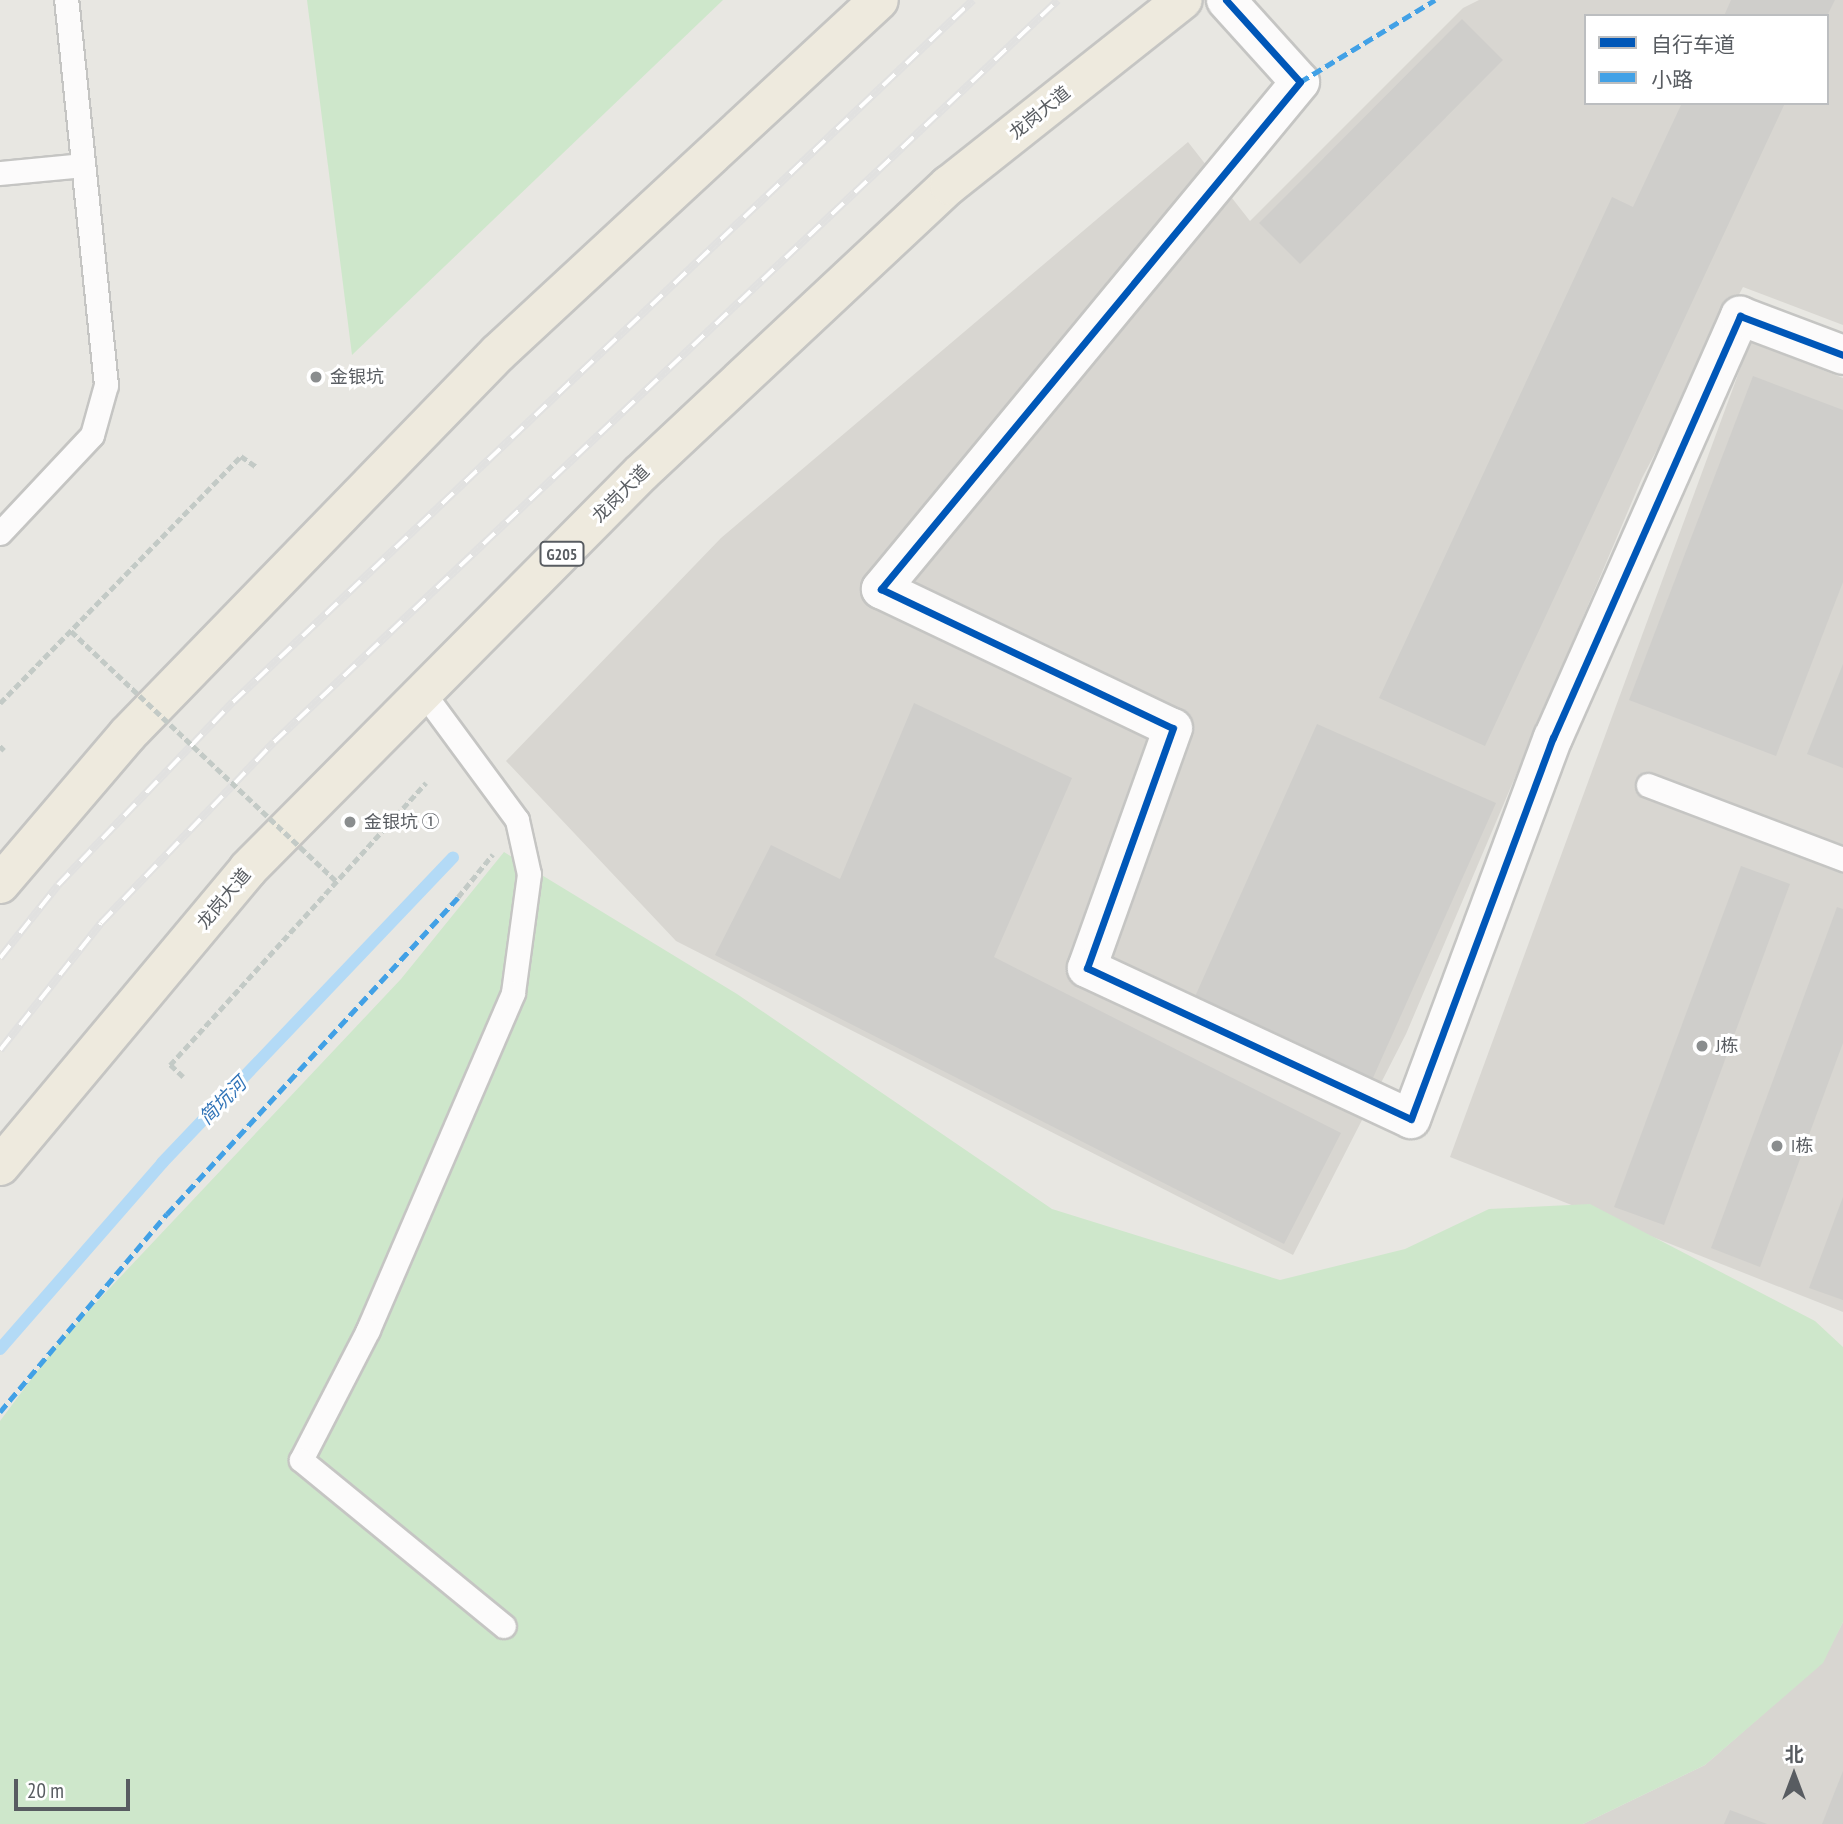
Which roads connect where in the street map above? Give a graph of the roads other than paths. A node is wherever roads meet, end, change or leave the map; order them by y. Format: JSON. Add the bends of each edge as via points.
{"nodes":[{"id":1,"x":65,"y":0,"type":"edge"},
{"id":2,"x":879,"y":0,"type":"edge"},
{"id":3,"x":1182,"y":0,"type":"edge"},
{"id":4,"x":1226,"y":0,"type":"edge"},
{"id":5,"x":83,"y":166,"type":"junction"},
{"id":6,"x":0,"y":173,"type":"edge"},
{"id":7,"x":1843,"y":355,"type":"edge"},
{"id":8,"x":0,"y":533,"type":"edge"},
{"id":9,"x":425,"y":695,"type":"junction"},
{"id":10,"x":1648,"y":785,"type":"dead end"},
{"id":11,"x":1843,"y":859,"type":"edge"},
{"id":12,"x":0,"y":884,"type":"edge"},
{"id":13,"x":0,"y":1166,"type":"edge"},
{"id":14,"x":504,"y":1626,"type":"dead end"}],
"edges":[{"from":1,"to":5,"type":"lane"},
{"from":2,"to":12,"type":"highway","via":[[498,353],[128,734]]},
{"from":3,"to":9,"type":"highway","name":"龙岗大道","number":"G205","via":[[949,185],[641,473]]},
{"from":4,"to":7,"type":"street","via":[[1300,82],[881,589],[1172,728],[1087,968],[1411,1119],[1552,738],[1740,316]]},
{"from":5,"to":6,"type":"lane"},
{"from":5,"to":8,"type":"lane","via":[[106,385],[102,413],[92,435]]},
{"from":9,"to":13,"type":"highway","name":"龙岗大道","number":"G205","via":[[248,869]]},
{"from":9,"to":14,"type":"lane","via":[[517,820],[528,874],[513,993],[368,1330],[301,1460]]},
{"from":10,"to":11,"type":"lane"}]}
